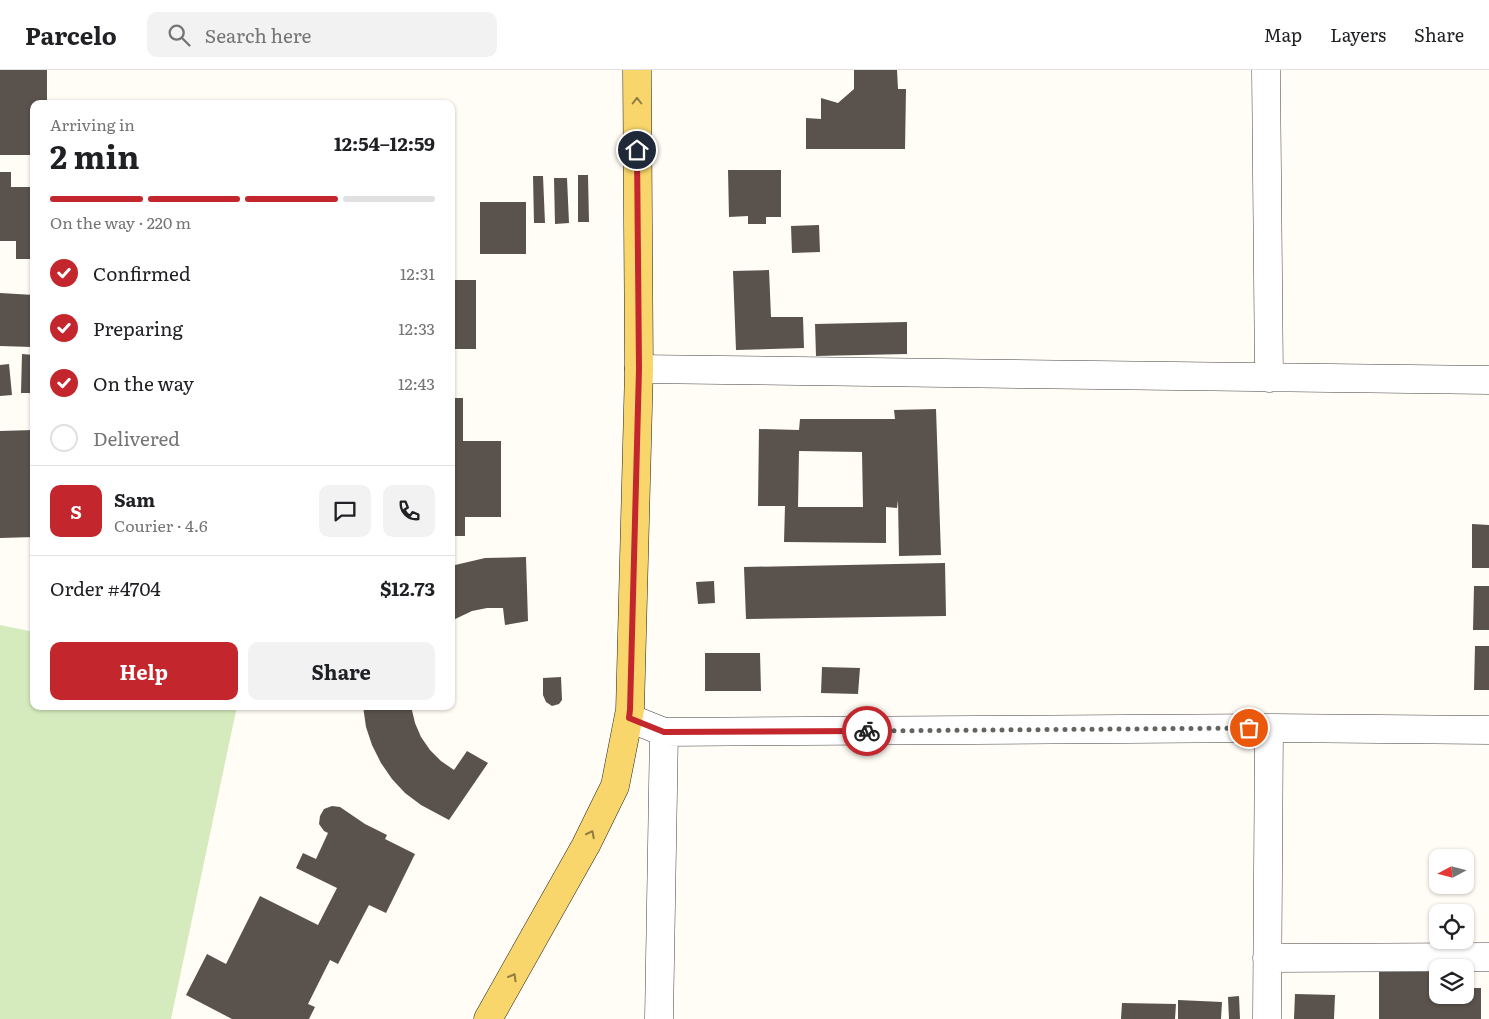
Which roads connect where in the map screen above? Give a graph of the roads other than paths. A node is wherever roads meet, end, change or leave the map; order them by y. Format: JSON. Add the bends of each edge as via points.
{"nodes":[{"id":1,"x":637,"y":70,"type":"edge"},
{"id":2,"x":1266,"y":70,"type":"edge"},
{"id":3,"x":639,"y":369,"type":"junction"},
{"id":4,"x":1270,"y":378,"type":"junction"},
{"id":5,"x":1489,"y":380,"type":"edge"},
{"id":6,"x":629,"y":718,"type":"junction"},
{"id":7,"x":1269,"y":728,"type":"junction"},
{"id":8,"x":1489,"y":730,"type":"edge"},
{"id":9,"x":664,"y":732,"type":"junction"},
{"id":10,"x":1489,"y":957,"type":"edge"},
{"id":11,"x":1267,"y":958,"type":"junction"},
{"id":12,"x":488,"y":1019,"type":"edge"},
{"id":13,"x":659,"y":1019,"type":"edge"},
{"id":14,"x":1266,"y":1019,"type":"edge"}],
"edges":[{"from":3,"to":1,"type":"main road","one_way":true},
{"from":2,"to":4,"type":"street"},
{"from":3,"to":4,"type":"street"},
{"from":3,"to":6,"type":"main road"},
{"from":4,"to":5,"type":"street"},
{"from":6,"to":9,"type":"street"},
{"from":12,"to":6,"type":"main road","one_way":true,"via":[[586,845],[615,786]]},
{"from":7,"to":8,"type":"street"},
{"from":7,"to":9,"type":"street"},
{"from":7,"to":11,"type":"street"},
{"from":9,"to":13,"type":"street"},
{"from":10,"to":11,"type":"street"},
{"from":11,"to":14,"type":"street"}]}
